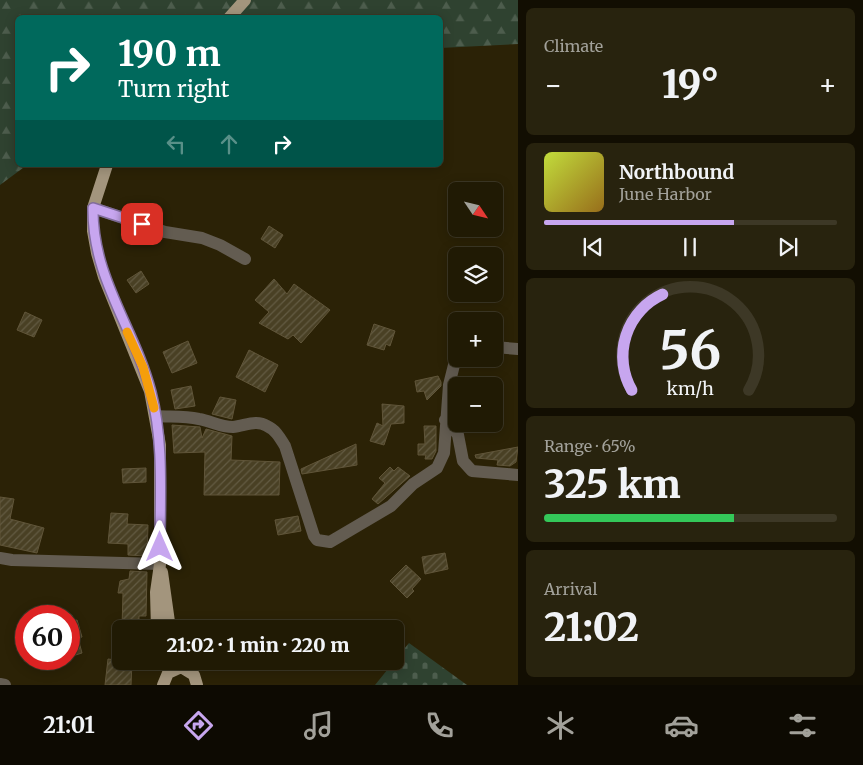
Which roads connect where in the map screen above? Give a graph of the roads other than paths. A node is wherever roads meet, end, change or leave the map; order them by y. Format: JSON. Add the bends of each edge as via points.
{"nodes":[{"id":1,"x":245,"y":0,"type":"edge"},
{"id":2,"x":232,"y":15,"type":"edge"},
{"id":3,"x":106,"y":167,"type":"edge"},
{"id":4,"x":93,"y":208,"type":"junction"},
{"id":5,"x":245,"y":259,"type":"dead end"},
{"id":6,"x":503,"y":348,"type":"edge"},
{"id":7,"x":518,"y":349,"type":"edge"},
{"id":8,"x":454,"y":367,"type":"edge"},
{"id":9,"x":156,"y":416,"type":"junction"},
{"id":10,"x":446,"y":420,"type":"junction"},
{"id":11,"x":518,"y":476,"type":"edge"},
{"id":12,"x":0,"y":558,"type":"edge"},
{"id":13,"x":160,"y":564,"type":"junction"},
{"id":14,"x":157,"y":620,"type":"edge"},
{"id":15,"x":169,"y":620,"type":"edge"},
{"id":16,"x":171,"y":670,"type":"edge"},
{"id":17,"x":189,"y":670,"type":"edge"},
{"id":18,"x":164,"y":681,"type":"edge"},
{"id":19,"x":0,"y":684,"type":"edge"},
{"id":20,"x":5,"y":685,"type":"edge"},
{"id":21,"x":197,"y":685,"type":"edge"}],
"edges":[{"from":1,"to":2,"type":"main road"},
{"from":3,"to":4,"type":"main road"},
{"from":4,"to":5,"type":"street","via":[[165,232],[202,238]]},
{"from":4,"to":9,"type":"main road","via":[[93,231],[99,261],[114,304],[143,367]]},
{"from":6,"to":7,"type":"street"},
{"from":8,"to":10,"type":"street"},
{"from":9,"to":10,"type":"street","via":[[201,419],[221,426],[234,427],[253,422],[267,425],[285,446],[314,536],[325,542],[342,536],[391,506],[413,484],[437,468],[444,453]]},
{"from":9,"to":13,"type":"main road","via":[[161,474]]},
{"from":10,"to":11,"type":"street","via":[[458,435],[463,461],[472,471]]},
{"from":12,"to":13,"type":"street"},
{"from":13,"to":14,"type":"main road"},
{"from":13,"to":15,"type":"main road"},
{"from":16,"to":18,"type":"main road"},
{"from":17,"to":21,"type":"main road"},
{"from":19,"to":20,"type":"street"}]}
